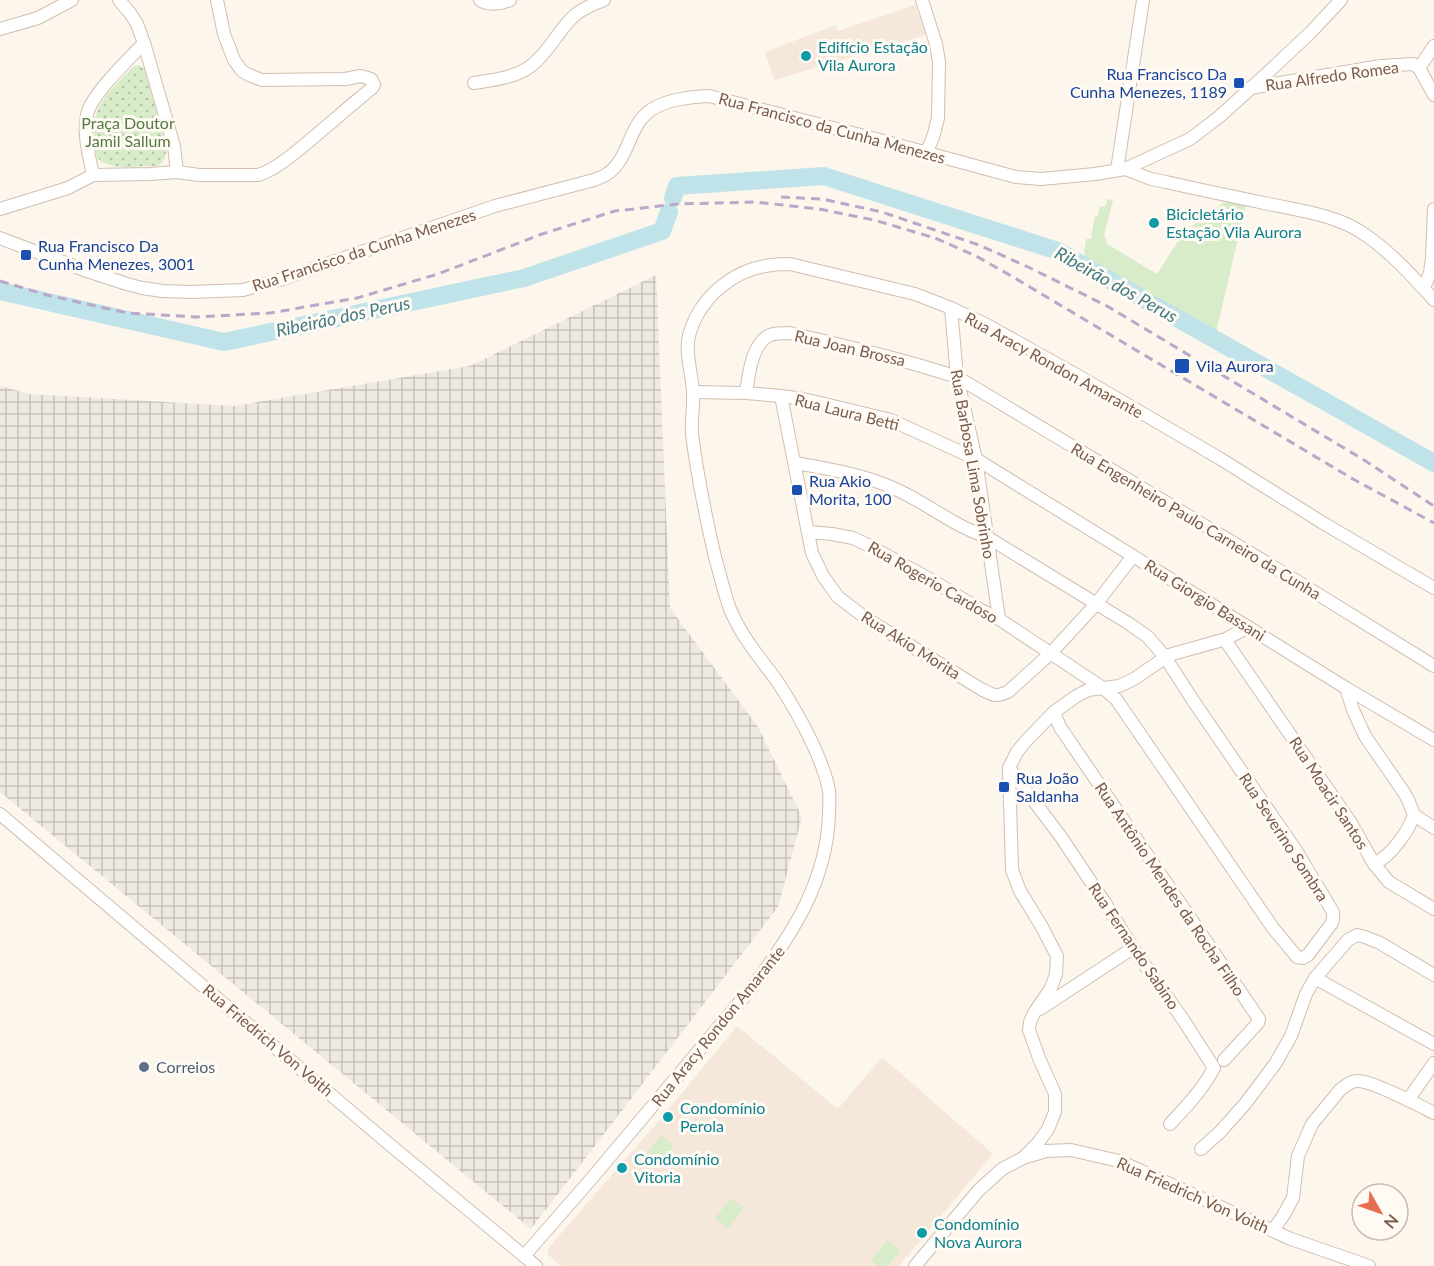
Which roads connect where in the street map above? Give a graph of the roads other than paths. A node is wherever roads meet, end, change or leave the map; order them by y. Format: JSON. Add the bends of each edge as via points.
{"nodes":[{"id":1,"x":72,"y":0,"type":"edge"},
{"id":2,"x":119,"y":0,"type":"edge"},
{"id":3,"x":217,"y":0,"type":"edge"},
{"id":4,"x":480,"y":0,"type":"edge"},
{"id":5,"x":510,"y":0,"type":"edge"},
{"id":6,"x":604,"y":0,"type":"edge"},
{"id":7,"x":922,"y":0,"type":"edge"},
{"id":8,"x":1143,"y":0,"type":"edge"},
{"id":9,"x":1341,"y":0,"type":"edge"},
{"id":10,"x":0,"y":29,"type":"edge"},
{"id":11,"x":144,"y":43,"type":"junction"},
{"id":12,"x":1434,"y":46,"type":"edge"},
{"id":13,"x":1419,"y":68,"type":"junction"},
{"id":14,"x":474,"y":83,"type":"dead end"},
{"id":15,"x":1250,"y":88,"type":"junction"},
{"id":16,"x":1434,"y":94,"type":"edge"},
{"id":17,"x":927,"y":152,"type":"junction"},
{"id":18,"x":1121,"y":169,"type":"junction"},
{"id":19,"x":177,"y":172,"type":"junction"},
{"id":20,"x":93,"y":175,"type":"junction"},
{"id":21,"x":1434,"y":209,"type":"edge"},
{"id":22,"x":0,"y":210,"type":"edge"},
{"id":23,"x":0,"y":238,"type":"edge"},
{"id":24,"x":1424,"y":288,"type":"junction"},
{"id":25,"x":1434,"y":300,"type":"edge"},
{"id":26,"x":951,"y":308,"type":"junction"},
{"id":27,"x":957,"y":377,"type":"junction"},
{"id":28,"x":693,"y":393,"type":"junction"},
{"id":29,"x":746,"y":393,"type":"junction"},
{"id":30,"x":781,"y":396,"type":"junction"},
{"id":31,"x":976,"y":459,"type":"junction"},
{"id":32,"x":795,"y":463,"type":"junction"},
{"id":33,"x":808,"y":532,"type":"junction"},
{"id":34,"x":987,"y":537,"type":"junction"},
{"id":35,"x":1133,"y":556,"type":"junction"},
{"id":36,"x":1434,"y":588,"type":"edge"},
{"id":37,"x":1096,"y":604,"type":"junction"},
{"id":38,"x":999,"y":619,"type":"junction"},
{"id":39,"x":1248,"y":627,"type":"junction"},
{"id":40,"x":1225,"y":640,"type":"junction"},
{"id":41,"x":1051,"y":653,"type":"junction"},
{"id":42,"x":1165,"y":657,"type":"junction"},
{"id":43,"x":1434,"y":666,"type":"edge"},
{"id":44,"x":1103,"y":688,"type":"junction"},
{"id":45,"x":1346,"y":688,"type":"junction"},
{"id":46,"x":1054,"y":712,"type":"junction"},
{"id":47,"x":1434,"y":740,"type":"edge"},
{"id":48,"x":1009,"y":768,"type":"junction"},
{"id":49,"x":0,"y":814,"type":"edge"},
{"id":50,"x":1414,"y":815,"type":"junction"},
{"id":51,"x":1434,"y":828,"type":"edge"},
{"id":52,"x":1374,"y":864,"type":"junction"},
{"id":53,"x":1434,"y":909,"type":"edge"},
{"id":54,"x":1133,"y":948,"type":"junction"},
{"id":55,"x":1434,"y":975,"type":"edge"},
{"id":56,"x":1316,"y":978,"type":"junction"},
{"id":57,"x":1034,"y":1013,"type":"junction"},
{"id":58,"x":1434,"y":1044,"type":"edge"},
{"id":59,"x":1224,"y":1060,"type":"dead end"},
{"id":60,"x":1434,"y":1062,"type":"edge"},
{"id":61,"x":1408,"y":1100,"type":"junction"},
{"id":62,"x":1434,"y":1113,"type":"edge"},
{"id":63,"x":1170,"y":1124,"type":"dead end"},
{"id":64,"x":1201,"y":1149,"type":"dead end"},
{"id":65,"x":1023,"y":1158,"type":"junction"},
{"id":66,"x":1273,"y":1230,"type":"junction"},
{"id":67,"x":524,"y":1256,"type":"junction"},
{"id":68,"x":536,"y":1266,"type":"edge"},
{"id":69,"x":915,"y":1266,"type":"edge"},
{"id":70,"x":1369,"y":1266,"type":"edge"}],
"edges":[{"from":1,"to":10,"type":"street","via":[[38,18]]},
{"from":2,"to":11,"type":"street","via":[[137,24]]},
{"from":3,"to":19,"type":"street","via":[[234,60],[249,75],[262,80],[361,76],[371,79],[374,85],[271,170],[258,175]]},
{"from":4,"to":5,"type":"street","via":[[491,4]]},
{"from":6,"to":14,"type":"street","via":[[575,15],[531,67],[518,74]]},
{"from":7,"to":17,"type":"street","via":[[939,62],[938,117]]},
{"from":8,"to":18,"type":"street"},
{"from":9,"to":15,"type":"street","name":"Rua Francisco da Cunha Menezes"},
{"from":11,"to":19,"type":"street","via":[[174,146]]},
{"from":11,"to":20,"type":"street","via":[[89,108],[86,133]]},
{"from":12,"to":13,"type":"street"},
{"from":13,"to":15,"type":"street","name":"Rua Alfredo Romea","via":[[1413,64],[1381,66]]},
{"from":13,"to":16,"type":"street","name":"Rua Alfredo Romea"},
{"from":15,"to":18,"type":"street","name":"Rua Francisco da Cunha Menezes","via":[[1190,139]]},
{"from":17,"to":18,"type":"street","name":"Rua Francisco da Cunha Menezes","via":[[1016,177],[1068,178]]},
{"from":17,"to":23,"type":"street","name":"Rua Francisco da Cunha Menezes","via":[[709,96],[691,97],[651,109],[640,120],[608,174],[495,206],[243,290],[142,288]]},
{"from":18,"to":24,"type":"street","via":[[1341,222],[1364,233]]},
{"from":19,"to":20,"type":"street"},
{"from":20,"to":22,"type":"street","via":[[68,188]]},
{"from":21,"to":24,"type":"street","via":[[1430,273]]},
{"from":24,"to":25,"type":"street"},
{"from":26,"to":27,"type":"street","name":"Rua Barbosa Lima Sobrinho"},
{"from":26,"to":28,"type":"street","name":"Rua Aracy Rondon Amarante","via":[[915,294],[790,264],[748,271],[716,291],[699,310],[688,346]]},
{"from":26,"to":36,"type":"street","name":"Rua Aracy Rondon Amarante","via":[[1082,378]]},
{"from":27,"to":29,"type":"street","name":"Rua Joan Brossa","via":[[783,333],[762,342],[750,366]]},
{"from":27,"to":31,"type":"street","name":"Rua Barbosa Lima Sobrinho"},
{"from":27,"to":43,"type":"street","name":"Rua Engenheiro Paulo Carneiro da Cunha"},
{"from":28,"to":29,"type":"street"},
{"from":28,"to":67,"type":"street","name":"Rua Aracy Rondon Amarante","via":[[692,433],[705,514],[730,609],[779,684],[821,764],[829,792],[824,855],[798,922],[778,953]]},
{"from":29,"to":30,"type":"street","name":"Rua Laura Betti"},
{"from":30,"to":31,"type":"street","name":"Rua Laura Betti","via":[[891,420]]},
{"from":30,"to":32,"type":"street","name":"Rua Akio Morita"},
{"from":31,"to":34,"type":"street","name":"Rua Barbosa Lima Sobrinho"},
{"from":31,"to":35,"type":"street","name":"Rua Giorgio Bassani"},
{"from":32,"to":33,"type":"street","name":"Rua Akio Morita"},
{"from":32,"to":34,"type":"street","name":"Rua Severino Sombra","via":[[894,488]]},
{"from":33,"to":38,"type":"street","name":"Rua Rogerio Cardoso","via":[[862,542]]},
{"from":33,"to":41,"type":"street","name":"Rua Akio Morita","via":[[812,553],[838,597],[981,689],[1001,696]]},
{"from":34,"to":37,"type":"street","name":"Rua Severino Sombra"},
{"from":34,"to":38,"type":"street","name":"Rua Barbosa Lima Sobrinho"},
{"from":35,"to":37,"type":"street","name":"Rua Akio Morita"},
{"from":35,"to":39,"type":"street","name":"Rua Giorgio Bassani"},
{"from":37,"to":41,"type":"street","name":"Rua Akio Morita"},
{"from":37,"to":42,"type":"street","name":"Rua Severino Sombra","via":[[1148,637]]},
{"from":38,"to":41,"type":"street","name":"Rua Rogerio Cardoso"},
{"from":39,"to":40,"type":"street"},
{"from":39,"to":45,"type":"street","name":"Rua Giorgio Bassani"},
{"from":40,"to":42,"type":"street"},
{"from":40,"to":52,"type":"street","name":"Rua Moacir Santos","via":[[1351,823]]},
{"from":41,"to":44,"type":"street","name":"Rua Rogerio Cardoso"},
{"from":42,"to":44,"type":"street","via":[[1119,686]]},
{"from":42,"to":44,"type":"street","name":"Rua Severino Sombra","via":[[1333,912],[1332,923],[1306,957],[1297,957],[1273,927],[1129,717]]},
{"from":44,"to":46,"type":"street","via":[[1088,690]]},
{"from":45,"to":47,"type":"street","name":"Rua Giorgio Bassani"},
{"from":45,"to":50,"type":"street","via":[[1365,736],[1405,794]]},
{"from":46,"to":48,"type":"street","via":[[1019,748]]},
{"from":46,"to":59,"type":"street","name":"Rua Antônio Mendes da Rocha Filho","via":[[1070,742],[1259,1018]]},
{"from":48,"to":54,"type":"street","name":"Rua Fernando Sabino","via":[[1053,825]]},
{"from":48,"to":57,"type":"street","via":[[1012,870],[1057,956],[1051,988]]},
{"from":49,"to":67,"type":"street","name":"Rua Friedrich Von Voith"},
{"from":50,"to":51,"type":"street"},
{"from":50,"to":52,"type":"street","name":"Rua Moacir Santos","via":[[1390,853]]},
{"from":52,"to":53,"type":"street","via":[[1389,882]]},
{"from":54,"to":57,"type":"street"},
{"from":54,"to":63,"type":"street","name":"Rua Fernando Sabino","via":[[1214,1068]]},
{"from":55,"to":56,"type":"street","via":[[1380,943],[1357,935],[1348,940]]},
{"from":56,"to":58,"type":"street"},
{"from":56,"to":64,"type":"street","via":[[1275,1064],[1245,1104]]},
{"from":57,"to":65,"type":"street","via":[[1030,1033],[1055,1094],[1055,1112],[1048,1129]]},
{"from":60,"to":61,"type":"street"},
{"from":61,"to":62,"type":"street"},
{"from":61,"to":66,"type":"street","via":[[1364,1082],[1352,1082],[1340,1090],[1312,1124],[1298,1156],[1293,1198]]},
{"from":65,"to":66,"type":"street","name":"Rua Friedrich Von Voith","via":[[1071,1150],[1119,1161]]},
{"from":65,"to":69,"type":"street","name":"Rua Friedrich Von Voith","via":[[1002,1169],[978,1191]]},
{"from":66,"to":70,"type":"street","name":"Rua Friedrich Von Voith"},
{"from":67,"to":68,"type":"street","name":"Rua Friedrich Von Voith"}]}
